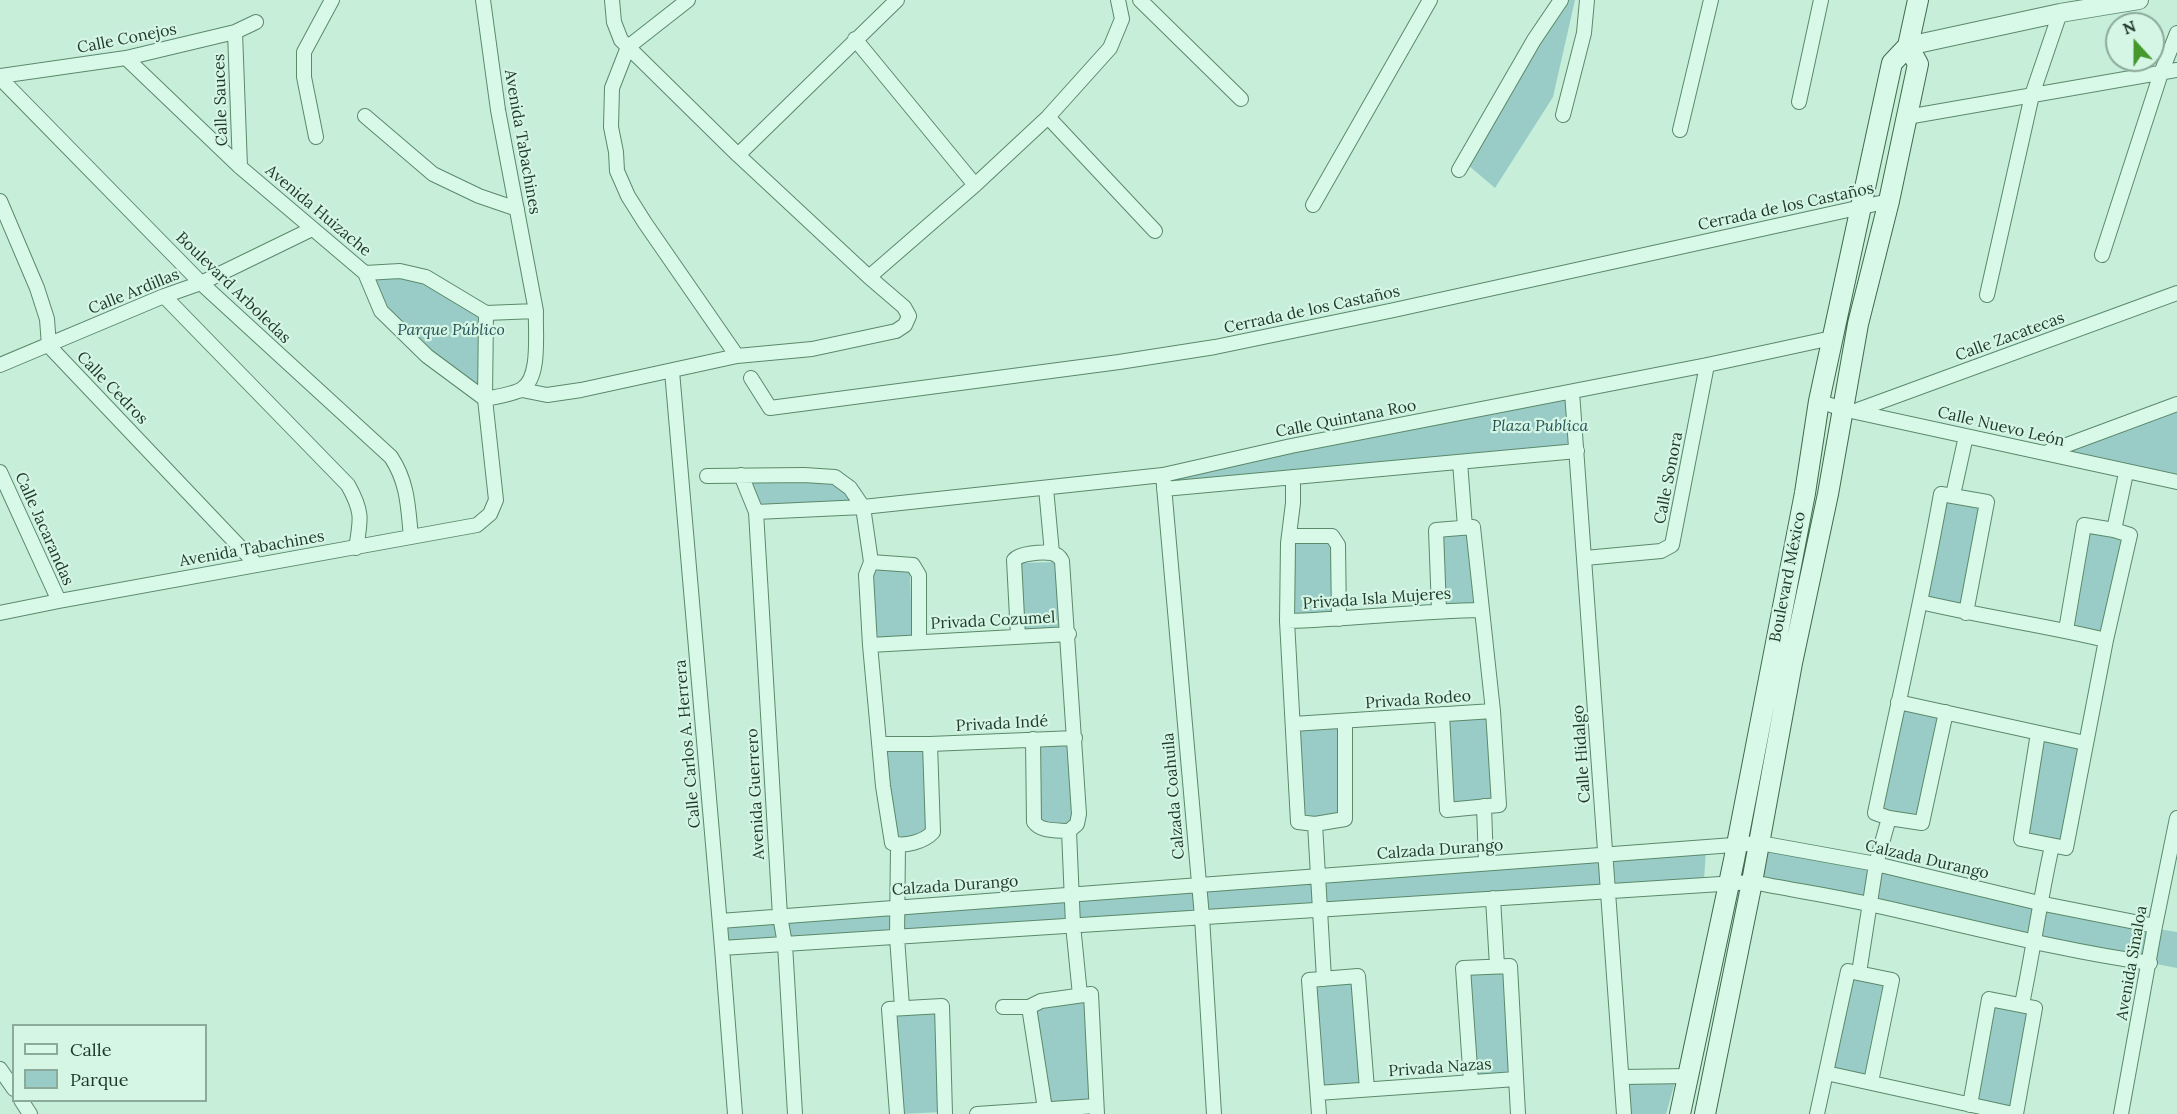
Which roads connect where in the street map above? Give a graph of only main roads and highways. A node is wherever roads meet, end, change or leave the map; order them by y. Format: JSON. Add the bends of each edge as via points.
{"nodes":[{"id":1,"x":1918,"y":0,"type":"edge"},
{"id":2,"x":1908,"y":46,"type":"junction"},
{"id":3,"x":1680,"y":1114,"type":"edge"},
{"id":4,"x":1705,"y":1114,"type":"edge"}],
"edges":[{"from":1,"to":2,"type":"main road","name":"Boulevard México"},
{"from":2,"to":3,"type":"main road","name":"Boulevard México","via":[[1892,63],[1832,338],[1730,882]]},
{"from":2,"to":4,"type":"main road","name":"Boulevard México","via":[[1918,64],[1858,324],[1848,410],[1792,663]]}]}
